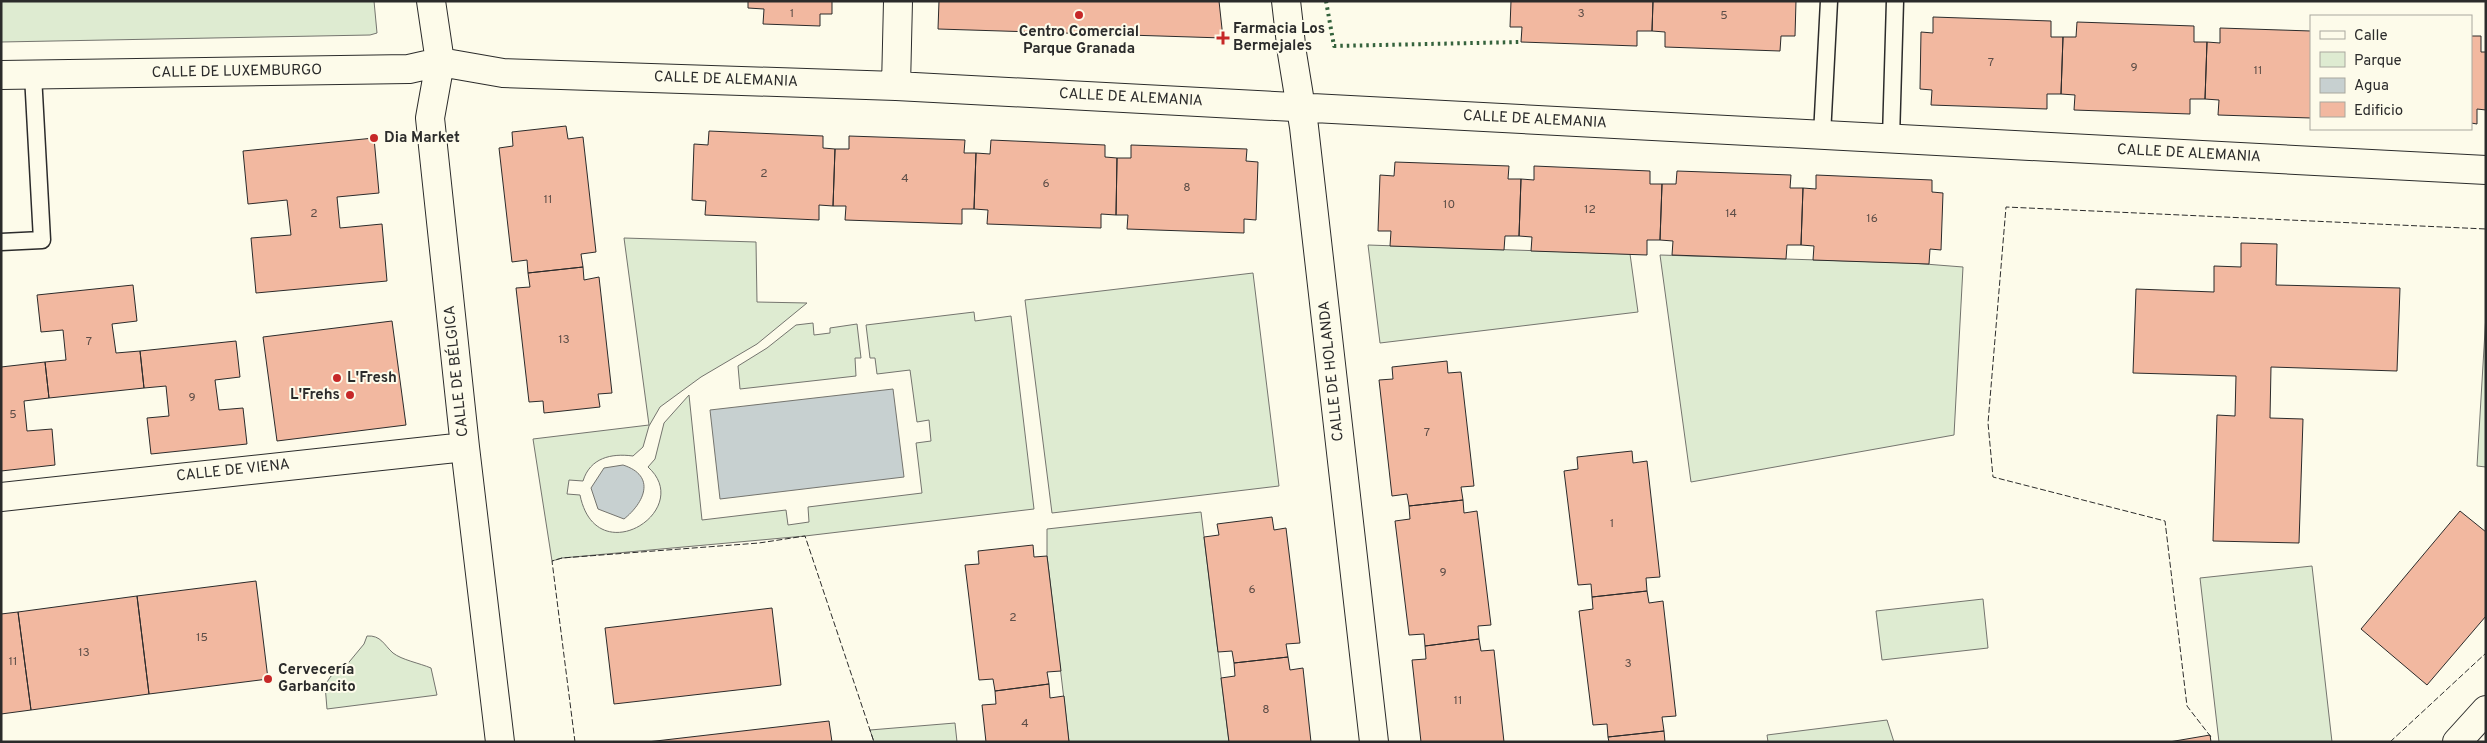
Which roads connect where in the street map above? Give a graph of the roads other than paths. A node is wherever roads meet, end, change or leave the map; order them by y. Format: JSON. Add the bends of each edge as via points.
{"nodes":[{"id":1,"x":431,"y":1,"type":"edge"},
{"id":2,"x":898,"y":1,"type":"edge"},
{"id":3,"x":1286,"y":1,"type":"edge"},
{"id":4,"x":1828,"y":1,"type":"edge"},
{"id":5,"x":1895,"y":1,"type":"edge"},
{"id":6,"x":440,"y":62,"type":"junction"},
{"id":7,"x":1,"y":75,"type":"edge"},
{"id":8,"x":33,"y":75,"type":"junction"},
{"id":9,"x":896,"y":86,"type":"junction"},
{"id":10,"x":1302,"y":108,"type":"junction"},
{"id":11,"x":1822,"y":135,"type":"junction"},
{"id":12,"x":1891,"y":138,"type":"junction"},
{"id":13,"x":2486,"y":170,"type":"edge"},
{"id":14,"x":1,"y":242,"type":"edge"},
{"id":15,"x":465,"y":447,"type":"junction"},
{"id":16,"x":1,"y":498,"type":"edge"},
{"id":17,"x":2486,"y":710,"type":"edge"},
{"id":18,"x":500,"y":742,"type":"edge"},
{"id":19,"x":1374,"y":742,"type":"edge"},
{"id":20,"x":2457,"y":742,"type":"edge"}],
"edges":[{"from":1,"to":6,"type":"street","name":"CALLE DE BÉLGICA"},
{"from":2,"to":9,"type":"street"},
{"from":3,"to":10,"type":"street","name":"CALLE DE HOLANDA"},
{"from":4,"to":11,"type":"lane"},
{"from":5,"to":12,"type":"lane"},
{"from":6,"to":8,"type":"street","name":"CALLE DE LUXEMBURGO","via":[[409,69]]},
{"from":6,"to":9,"type":"street","name":"CALLE DE ALEMANIA","via":[[504,73]]},
{"from":6,"to":15,"type":"street","name":"CALLE DE BÉLGICA","via":[[430,118]]},
{"from":7,"to":8,"type":"street","name":"CALLE DE LUXEMBURGO"},
{"from":8,"to":14,"type":"lane","via":[[42,240]]},
{"from":9,"to":10,"type":"street","name":"CALLE DE ALEMANIA"},
{"from":10,"to":11,"type":"street","name":"CALLE DE ALEMANIA"},
{"from":10,"to":19,"type":"street","name":"CALLE DE HOLANDA"},
{"from":11,"to":12,"type":"street","name":"CALLE DE ALEMANIA"},
{"from":12,"to":13,"type":"street","name":"CALLE DE ALEMANIA"},
{"from":15,"to":16,"type":"street","name":"CALLE DE VIENA"},
{"from":15,"to":18,"type":"street","name":"CALLE DE BÉLGICA"},
{"from":17,"to":20,"type":"street"}]}
